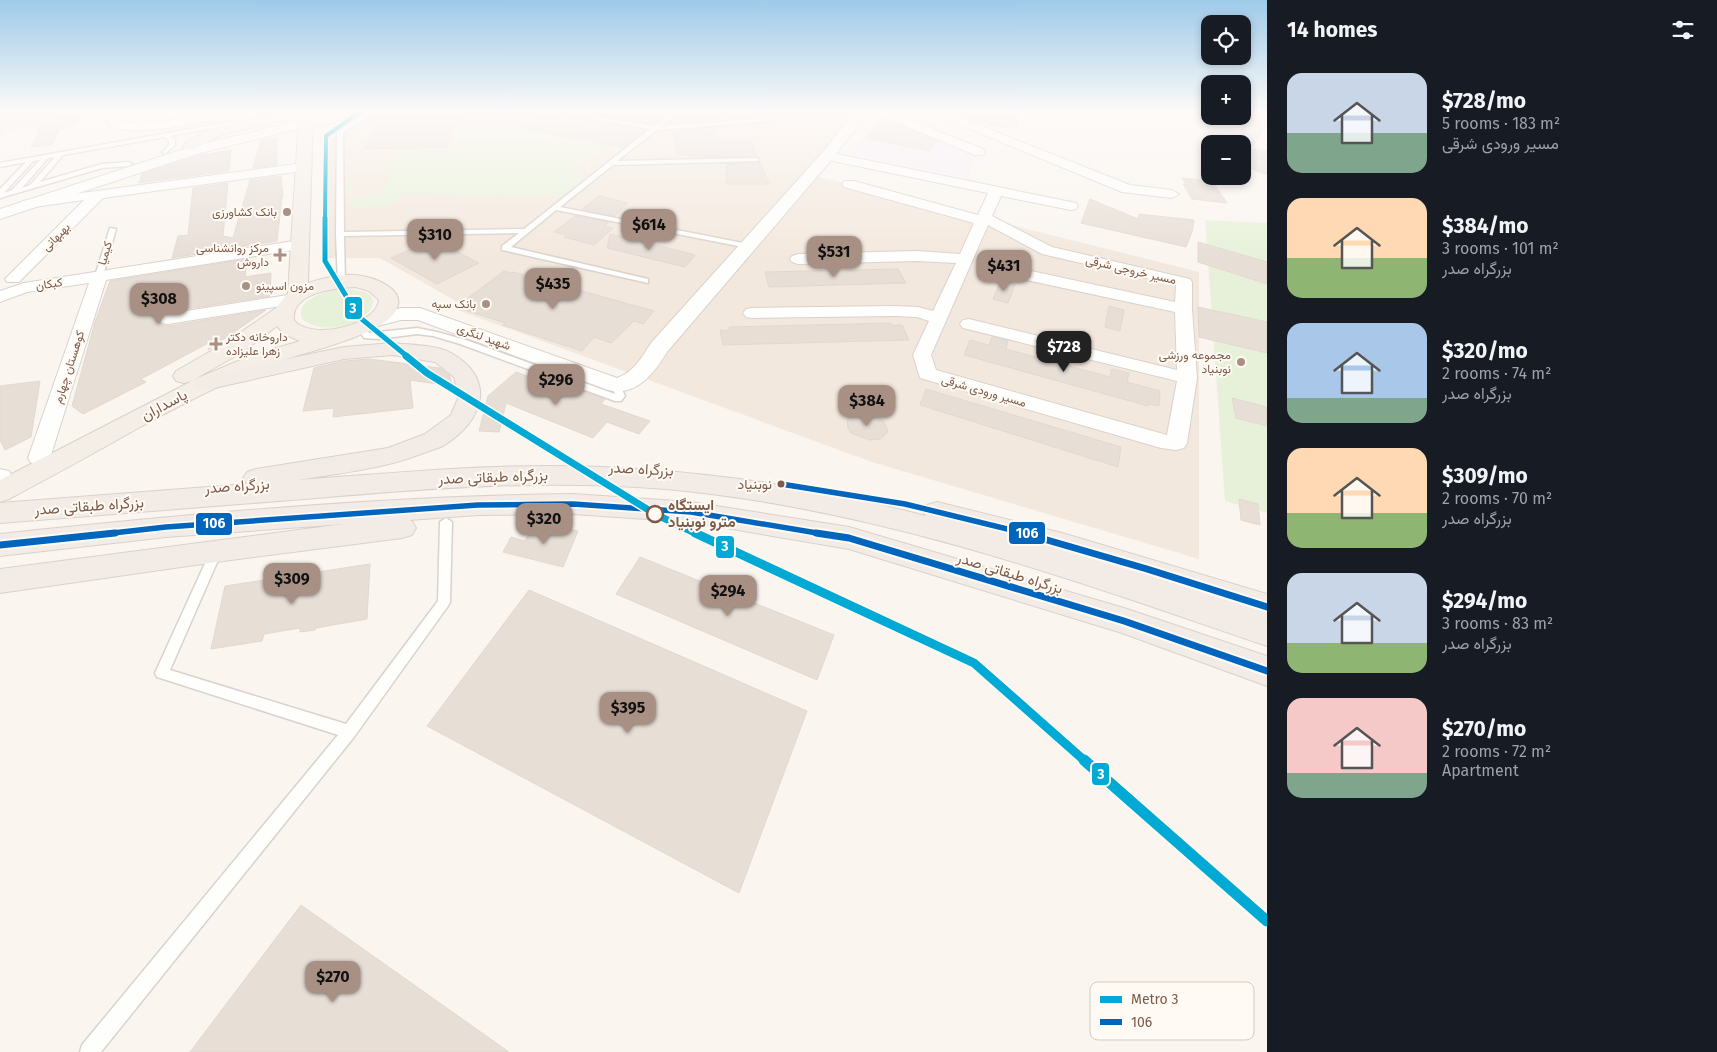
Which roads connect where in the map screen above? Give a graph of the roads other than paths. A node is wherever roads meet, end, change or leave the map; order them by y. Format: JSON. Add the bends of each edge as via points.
{"nodes":[{"id":1,"x":24,"y":161,"type":"edge"},
{"id":2,"x":30,"y":161,"type":"edge"},
{"id":3,"x":42,"y":161,"type":"edge"},
{"id":4,"x":54,"y":161,"type":"edge"},
{"id":5,"x":138,"y":161,"type":"edge"},
{"id":6,"x":160,"y":161,"type":"edge"},
{"id":7,"x":304,"y":161,"type":"edge"},
{"id":8,"x":340,"y":161,"type":"edge"},
{"id":9,"x":613,"y":161,"type":"edge"},
{"id":10,"x":704,"y":161,"type":"edge"},
{"id":11,"x":823,"y":161,"type":"edge"},
{"id":12,"x":852,"y":161,"type":"edge"},
{"id":13,"x":1060,"y":161,"type":"edge"},
{"id":14,"x":11,"y":163,"type":"junction"},
{"id":15,"x":611,"y":163,"type":"junction"},
{"id":16,"x":129,"y":164,"type":"junction"},
{"id":17,"x":0,"y":165,"type":"edge"},
{"id":18,"x":304,"y":167,"type":"junction"},
{"id":19,"x":0,"y":175,"type":"edge"},
{"id":20,"x":849,"y":184,"type":"dead end"},
{"id":21,"x":33,"y":186,"type":"junction"},
{"id":22,"x":996,"y":191,"type":"junction"},
{"id":23,"x":14,"y":192,"type":"junction"},
{"id":24,"x":1172,"y":194,"type":"dead end"},
{"id":25,"x":0,"y":195,"type":"edge"},
{"id":26,"x":98,"y":195,"type":"junction"},
{"id":27,"x":27,"y":204,"type":"junction"},
{"id":28,"x":0,"y":205,"type":"edge"},
{"id":29,"x":1071,"y":206,"type":"dead end"},
{"id":30,"x":555,"y":208,"type":"junction"},
{"id":31,"x":0,"y":214,"type":"edge"},
{"id":32,"x":984,"y":219,"type":"junction"},
{"id":33,"x":112,"y":229,"type":"dead end"},
{"id":34,"x":527,"y":232,"type":"junction"},
{"id":35,"x":340,"y":234,"type":"junction"},
{"id":36,"x":300,"y":246,"type":"junction"},
{"id":37,"x":748,"y":246,"type":"junction"},
{"id":38,"x":798,"y":259,"type":"dead end"},
{"id":39,"x":966,"y":259,"type":"junction"},
{"id":40,"x":0,"y":268,"type":"edge"},
{"id":41,"x":998,"y":269,"type":"dead end"},
{"id":42,"x":99,"y":276,"type":"junction"},
{"id":43,"x":645,"y":281,"type":"dead end"},
{"id":44,"x":341,"y":282,"type":"junction"},
{"id":45,"x":19,"y":283,"type":"junction"},
{"id":46,"x":380,"y":288,"type":"junction"},
{"id":47,"x":0,"y":297,"type":"edge"},
{"id":48,"x":292,"y":302,"type":"junction"},
{"id":49,"x":418,"y":307,"type":"junction"},
{"id":50,"x":1183,"y":310,"type":"junction"},
{"id":51,"x":752,"y":313,"type":"dead end"},
{"id":52,"x":939,"y":318,"type":"junction"},
{"id":53,"x":168,"y":319,"type":"dead end"},
{"id":54,"x":374,"y":322,"type":"junction"},
{"id":55,"x":969,"y":324,"type":"dead end"},
{"id":56,"x":336,"y":336,"type":"junction"},
{"id":57,"x":659,"y":348,"type":"junction"},
{"id":58,"x":1187,"y":378,"type":"junction"},
{"id":59,"x":196,"y":379,"type":"junction"},
{"id":60,"x":616,"y":385,"type":"junction"},
{"id":61,"x":1176,"y":444,"type":"joint"},
{"id":62,"x":39,"y":458,"type":"junction"},
{"id":63,"x":0,"y":481,"type":"edge"},
{"id":64,"x":178,"y":490,"type":"junction"},
{"id":65,"x":0,"y":506,"type":"edge"},
{"id":66,"x":0,"y":514,"type":"edge"},
{"id":67,"x":458,"y":521,"type":"junction"},
{"id":68,"x":0,"y":539,"type":"edge"},
{"id":69,"x":0,"y":545,"type":"edge"},
{"id":70,"x":216,"y":551,"type":"junction"},
{"id":71,"x":0,"y":553,"type":"edge"},
{"id":72,"x":0,"y":582,"type":"edge"},
{"id":73,"x":1267,"y":607,"type":"edge"},
{"id":74,"x":1124,"y":621,"type":"junction"},
{"id":75,"x":1267,"y":633,"type":"edge"},
{"id":76,"x":1267,"y":657,"type":"edge"},
{"id":77,"x":1267,"y":671,"type":"edge"},
{"id":78,"x":349,"y":732,"type":"junction"},
{"id":79,"x":89,"y":1052,"type":"edge"}],
"edges":[{"from":1,"to":14,"type":"lane"},
{"from":2,"to":25,"type":"lane"},
{"from":3,"to":23,"type":"lane"},
{"from":4,"to":21,"type":"lane"},
{"from":5,"to":16,"type":"main road"},
{"from":6,"to":27,"type":"main road"},
{"from":7,"to":18,"type":"main road"},
{"from":8,"to":35,"type":"lane"},
{"from":9,"to":15,"type":"lane"},
{"from":10,"to":15,"type":"lane"},
{"from":11,"to":37,"type":"main road","name":"شهید لنگری"},
{"from":12,"to":22,"type":"street"},
{"from":13,"to":24,"type":"street","via":[[1127,188]]},
{"from":14,"to":17,"type":"lane"},
{"from":14,"to":19,"type":"lane"},
{"from":15,"to":30,"type":"lane"},
{"from":16,"to":21,"type":"lane","via":[[102,166]]},
{"from":16,"to":28,"type":"main road"},
{"from":18,"to":26,"type":"street"},
{"from":18,"to":36,"type":"main road"},
{"from":20,"to":32,"type":"street","name":"مسیر خروجی شرقی"},
{"from":21,"to":23,"type":"lane"},
{"from":22,"to":29,"type":"street"},
{"from":22,"to":32,"type":"street","name":"مسیر ورودی شرقی"},
{"from":23,"to":25,"type":"lane"},
{"from":26,"to":27,"type":"street"},
{"from":26,"to":45,"type":"street","name":"بهبهانی"},
{"from":27,"to":31,"type":"main road"},
{"from":30,"to":34,"type":"lane"},
{"from":30,"to":37,"type":"lane"},
{"from":32,"to":39,"type":"street","name":"مسیر ورودی شرقی"},
{"from":32,"to":50,"type":"street","name":"مسیر خروجی شرقی","via":[[1047,251],[1184,282]]},
{"from":33,"to":42,"type":"lane","name":"کیمیا"},
{"from":34,"to":35,"type":"lane"},
{"from":34,"to":43,"type":"lane","via":[[505,248]]},
{"from":35,"to":44,"type":"lane"},
{"from":36,"to":42,"type":"street","name":"کبکان"},
{"from":36,"to":48,"type":"main road"},
{"from":37,"to":57,"type":"main road","name":"شهید لنگری"},
{"from":38,"to":39,"type":"street","via":[[918,256]]},
{"from":39,"to":52,"type":"street","name":"مسیر ورودی شرقی"},
{"from":40,"to":45,"type":"street"},
{"from":41,"to":50,"type":"street"},
{"from":42,"to":45,"type":"street","name":"کبکان"},
{"from":42,"to":62,"type":"street","name":"کوهستان چهارم"},
{"from":44,"to":46,"type":"main road","name":"پاسداران","via":[[363,282]]},
{"from":44,"to":48,"type":"main road","name":"پاسداران","via":[[310,289]]},
{"from":45,"to":47,"type":"street","name":"کبکان"},
{"from":46,"to":49,"type":"main road","name":"شهید لنگری"},
{"from":46,"to":54,"type":"main road","via":[[387,294],[389,302],[386,311]]},
{"from":48,"to":53,"type":"street"},
{"from":48,"to":56,"type":"main road","via":[[283,321],[290,329],[317,337]]},
{"from":48,"to":59,"type":"main road","name":"پاسداران"},
{"from":49,"to":54,"type":"main road","name":"شهید لنگری"},
{"from":49,"to":57,"type":"main road","name":"شهید لنگری","via":[[617,370],[625,369]]},
{"from":49,"to":60,"type":"main road","name":"شهید لنگری"},
{"from":50,"to":58,"type":"street","name":"مسیر خروجی شرقی"},
{"from":51,"to":52,"type":"street","via":[[894,310]]},
{"from":52,"to":61,"type":"street","name":"مسیر ورودی شرقی","via":[[922,355],[927,374]]},
{"from":54,"to":56,"type":"main road"},
{"from":54,"to":60,"type":"lane","via":[[364,332],[366,336],[417,331],[434,334],[618,398]]},
{"from":55,"to":58,"type":"street"},
{"from":56,"to":59,"type":"main road","name":"پاسداران"},
{"from":57,"to":60,"type":"main road","name":"شهید لنگری","via":[[635,380]]},
{"from":58,"to":61,"type":"street","name":"مسیر خروجی شرقی"},
{"from":59,"to":62,"type":"main road","name":"پاسداران"},
{"from":59,"to":63,"type":"main road","name":"پاسداران"},
{"from":59,"to":64,"type":"highway","via":[[392,349],[441,356],[464,374],[470,396],[461,419],[434,440],[392,456]]},
{"from":62,"to":63,"type":"main road","name":"پاسداران"},
{"from":64,"to":65,"type":"highway","name":"بزرگراه صدر"},
{"from":64,"to":73,"type":"highway","name":"بزرگراه صدر","via":[[486,467],[577,465],[696,472],[853,494],[980,521],[1127,562]]},
{"from":66,"to":75,"type":"highway","name":"بزرگراه طبقاتی صدر","via":[[459,477],[581,475],[688,482],[826,505],[950,533]]},
{"from":67,"to":70,"type":"highway"},
{"from":67,"to":71,"type":"highway","via":[[366,522],[164,542]]},
{"from":67,"to":74,"type":"highway","via":[[572,518],[687,525],[842,551]]},
{"from":67,"to":78,"type":"lane","via":[[444,602]]},
{"from":68,"to":76,"type":"highway","name":"بزرگراه طبقاتی صدر","via":[[453,496],[631,495],[757,510],[859,531],[1018,575]]},
{"from":69,"to":74,"type":"highway","via":[[166,527],[478,505],[573,504],[671,510],[849,538]]},
{"from":70,"to":72,"type":"highway"},
{"from":70,"to":78,"type":"lane","via":[[162,673]]},
{"from":74,"to":77,"type":"highway"},
{"from":78,"to":79,"type":"lane"}]}
